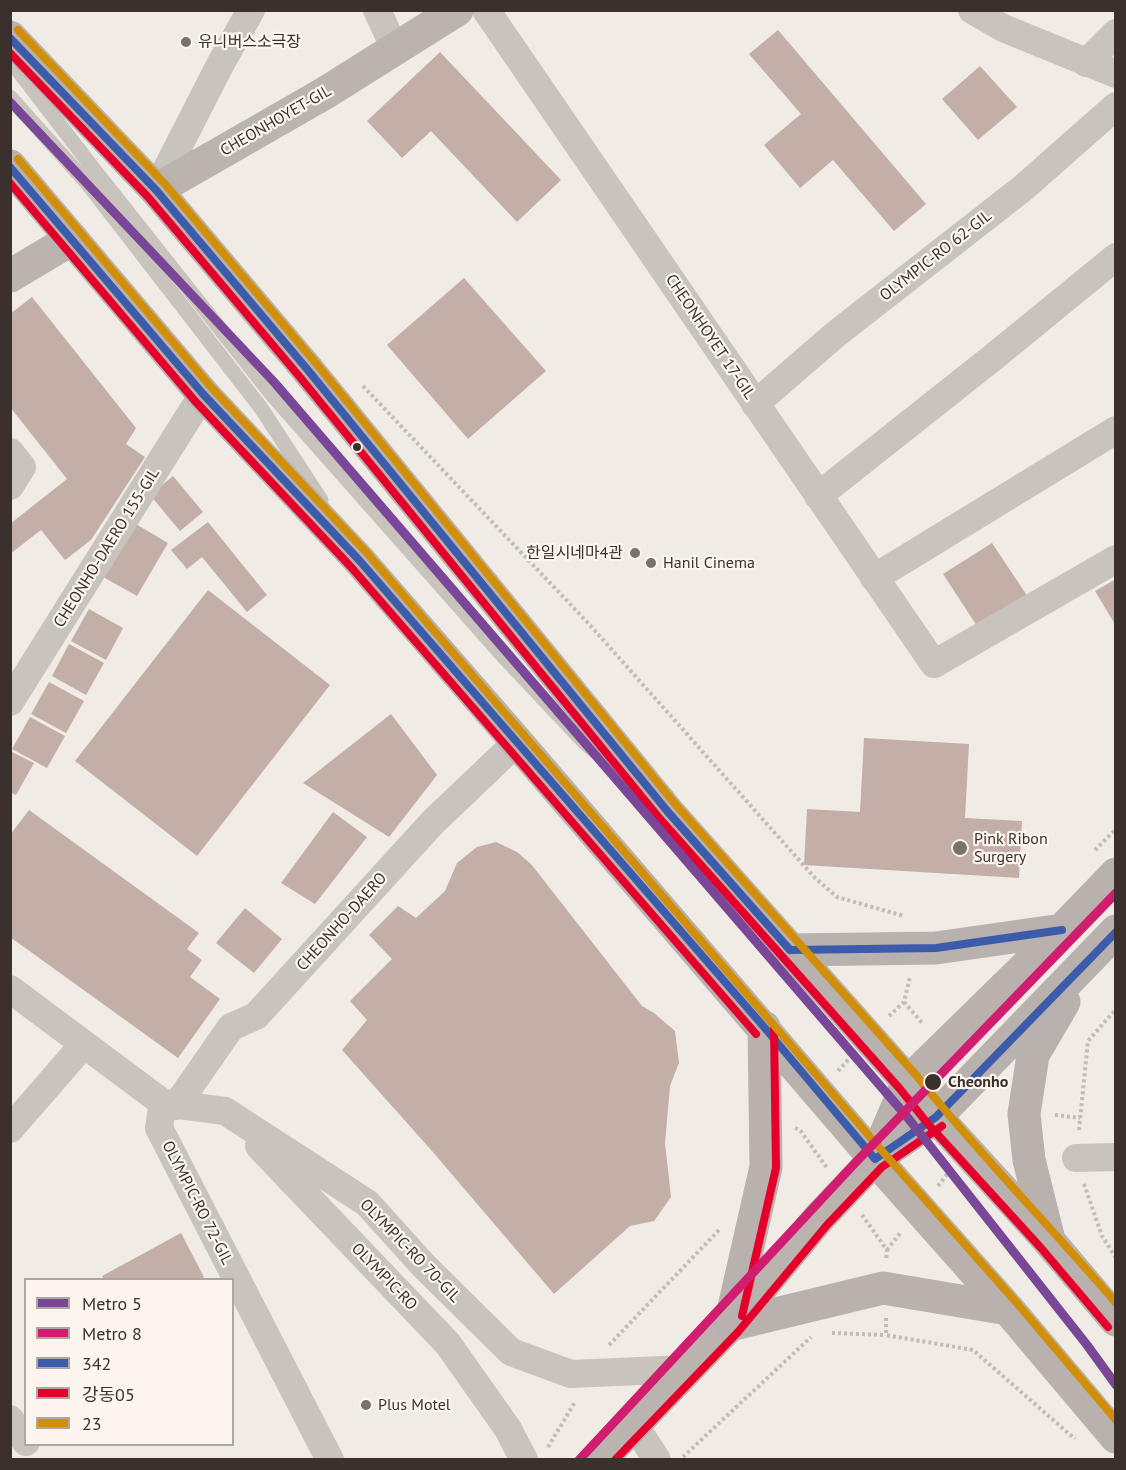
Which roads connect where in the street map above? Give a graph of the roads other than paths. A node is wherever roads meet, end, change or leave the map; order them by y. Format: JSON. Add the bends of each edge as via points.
{"nodes":[{"id":1,"x":251,"y":10,"type":"edge"},
{"id":2,"x":377,"y":10,"type":"edge"},
{"id":3,"x":457,"y":10,"type":"edge"},
{"id":4,"x":486,"y":10,"type":"edge"},
{"id":5,"x":976,"y":11,"type":"edge"},
{"id":6,"x":1116,"y":33,"type":"edge"},
{"id":7,"x":10,"y":37,"type":"edge"},
{"id":8,"x":395,"y":49,"type":"junction"},
{"id":9,"x":10,"y":60,"type":"edge"},
{"id":10,"x":1086,"y":63,"type":"junction"},
{"id":11,"x":1116,"y":75,"type":"edge"},
{"id":12,"x":10,"y":97,"type":"edge"},
{"id":13,"x":1116,"y":106,"type":"edge"},
{"id":14,"x":10,"y":166,"type":"edge"},
{"id":15,"x":156,"y":190,"type":"junction"},
{"id":16,"x":72,"y":239,"type":"junction"},
{"id":17,"x":1116,"y":257,"type":"edge"},
{"id":18,"x":10,"y":276,"type":"edge"},
{"id":19,"x":203,"y":394,"type":"junction"},
{"id":20,"x":755,"y":404,"type":"junction"},
{"id":21,"x":1116,"y":430,"type":"edge"},
{"id":22,"x":10,"y":452,"type":"edge"},
{"id":23,"x":10,"y":486,"type":"edge"},
{"id":24,"x":818,"y":496,"type":"junction"},
{"id":25,"x":1116,"y":559,"type":"edge"},
{"id":26,"x":359,"y":560,"type":"junction"},
{"id":27,"x":874,"y":578,"type":"junction"},
{"id":28,"x":10,"y":702,"type":"edge"},
{"id":29,"x":517,"y":742,"type":"junction"},
{"id":30,"x":668,"y":812,"type":"junction"},
{"id":31,"x":1104,"y":863,"type":"edge"},
{"id":32,"x":1116,"y":931,"type":"edge"},
{"id":33,"x":1055,"y":938,"type":"junction"},
{"id":34,"x":790,"y":950,"type":"junction"},
{"id":35,"x":1088,"y":959,"type":"junction"},
{"id":36,"x":10,"y":989,"type":"edge"},
{"id":37,"x":1034,"y":1016,"type":"junction"},
{"id":38,"x":764,"y":1027,"type":"junction"},
{"id":39,"x":83,"y":1045,"type":"junction"},
{"id":40,"x":908,"y":1082,"type":"junction"},
{"id":41,"x":170,"y":1105,"type":"junction"},
{"id":42,"x":225,"y":1110,"type":"junction"},
{"id":43,"x":936,"y":1117,"type":"junction"},
{"id":44,"x":10,"y":1129,"type":"edge"},
{"id":45,"x":1116,"y":1157,"type":"edge"},
{"id":46,"x":1076,"y":1158,"type":"road end"},
{"id":47,"x":875,"y":1159,"type":"junction"},
{"id":48,"x":1049,"y":1241,"type":"junction"},
{"id":49,"x":1008,"y":1309,"type":"junction"},
{"id":50,"x":1116,"y":1320,"type":"edge"},
{"id":51,"x":730,"y":1325,"type":"junction"},
{"id":52,"x":687,"y":1369,"type":"junction"},
{"id":53,"x":10,"y":1419,"type":"edge"},
{"id":54,"x":634,"y":1424,"type":"junction"},
{"id":55,"x":1116,"y":1437,"type":"edge"},
{"id":56,"x":24,"y":1440,"type":"edge"},
{"id":57,"x":28,"y":1446,"type":"edge"},
{"id":58,"x":535,"y":1455,"type":"edge"},
{"id":59,"x":38,"y":1460,"type":"edge"},
{"id":60,"x":330,"y":1460,"type":"edge"},
{"id":61,"x":600,"y":1460,"type":"edge"},
{"id":62,"x":657,"y":1460,"type":"edge"}],
"edges":[{"from":1,"to":15,"type":"street"},
{"from":2,"to":8,"type":"street"},
{"from":3,"to":8,"type":"street","name":"CHEONHOYET-GIL"},
{"from":4,"to":20,"type":"street","name":"CHEONHOYET 17-GIL"},
{"from":5,"to":10,"type":"street","via":[[1003,28]]},
{"from":6,"to":10,"type":"street"},
{"from":7,"to":15,"type":"main road"},
{"from":8,"to":15,"type":"street","name":"CHEONHOYET-GIL"},
{"from":9,"to":30,"type":"lane","via":[[281,406],[585,743]]},
{"from":10,"to":11,"type":"street"},
{"from":12,"to":26,"type":"lane","via":[[87,183],[261,408]]},
{"from":13,"to":20,"type":"street","name":"OLYMPIC-RO 62-GIL","via":[[1023,188],[836,334]]},
{"from":14,"to":16,"type":"main road"},
{"from":15,"to":30,"type":"main road"},
{"from":16,"to":18,"type":"street"},
{"from":16,"to":19,"type":"main road"},
{"from":17,"to":24,"type":"street"},
{"from":19,"to":26,"type":"main road"},
{"from":19,"to":28,"type":"street","name":"CHEONHO-DAERO 155-GIL"},
{"from":20,"to":24,"type":"street","name":"CHEONHOYET 17-GIL"},
{"from":21,"to":27,"type":"street"},
{"from":22,"to":23,"type":"street","via":[[22,467]]},
{"from":24,"to":27,"type":"street","name":"CHEONHOYET 17-GIL"},
{"from":25,"to":27,"type":"street","name":"CHEONHOYET 17-GIL","via":[[934,664]]},
{"from":26,"to":29,"type":"main road"},
{"from":29,"to":38,"type":"main road"},
{"from":29,"to":41,"type":"street","name":"CHEONHO-DAERO","via":[[433,822],[256,1016],[231,1027]]},
{"from":30,"to":34,"type":"main road"},
{"from":31,"to":33,"type":"main road"},
{"from":32,"to":35,"type":"main road"},
{"from":33,"to":34,"type":"main road","via":[[936,948]]},
{"from":33,"to":37,"type":"main road","via":[[1048,958],[1012,994],[1010,1001],[1012,1013],[1019,1017]]},
{"from":33,"to":40,"type":"main road"},
{"from":34,"to":40,"type":"main road"},
{"from":35,"to":37,"type":"main road"},
{"from":35,"to":48,"type":"main road","via":[[1034,1055],[1024,1114],[1029,1160]]},
{"from":36,"to":39,"type":"street"},
{"from":37,"to":43,"type":"main road"},
{"from":38,"to":47,"type":"main road"},
{"from":38,"to":51,"type":"main road","via":[[766,1167]]},
{"from":39,"to":41,"type":"street"},
{"from":39,"to":44,"type":"street"},
{"from":40,"to":43,"type":"main road"},
{"from":40,"to":47,"type":"main road"},
{"from":41,"to":42,"type":"street","name":"OLYMPIC-RO 70-GIL"},
{"from":41,"to":60,"type":"street","name":"OLYMPIC-RO 72-GIL","via":[[159,1128]]},
{"from":42,"to":52,"type":"street","name":"OLYMPIC-RO 70-GIL","via":[[368,1203],[424,1266],[511,1352],[571,1374]]},
{"from":42,"to":58,"type":"street","name":"OLYMPIC-RO","via":[[448,1344],[508,1429]]},
{"from":43,"to":47,"type":"main road"},
{"from":43,"to":48,"type":"main road"},
{"from":45,"to":46,"type":"street"},
{"from":47,"to":49,"type":"main road"},
{"from":47,"to":51,"type":"street","via":[[819,1218]]},
{"from":48,"to":50,"type":"main road"},
{"from":49,"to":51,"type":"main road","via":[[883,1288]]},
{"from":49,"to":55,"type":"main road"},
{"from":51,"to":52,"type":"street"},
{"from":52,"to":54,"type":"street"},
{"from":53,"to":56,"type":"street"},
{"from":54,"to":61,"type":"street"},
{"from":54,"to":62,"type":"street"},
{"from":57,"to":59,"type":"street"}]}
